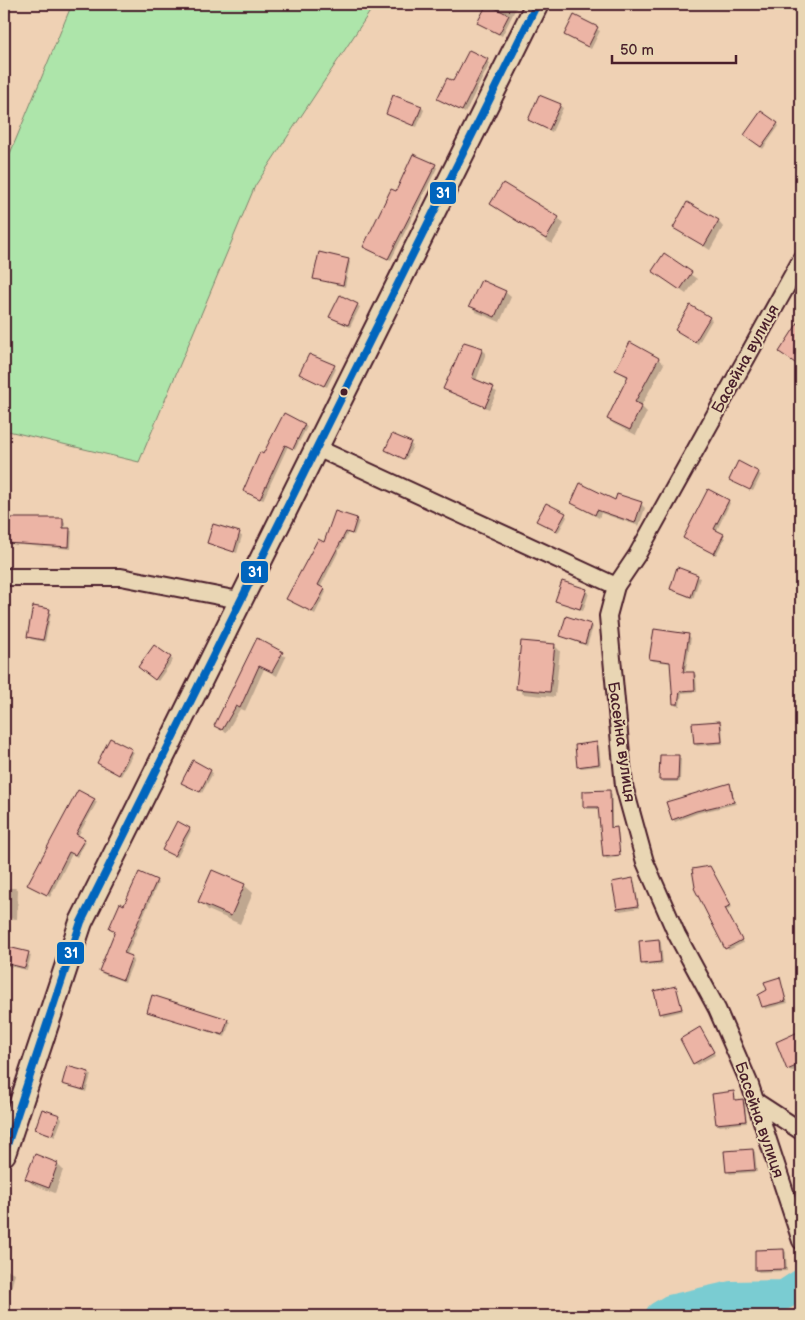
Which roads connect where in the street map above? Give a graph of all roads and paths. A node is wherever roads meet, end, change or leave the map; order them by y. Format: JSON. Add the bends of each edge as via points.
{"nodes":[{"id":1,"x":537,"y":4,"type":"edge"},
{"id":2,"x":801,"y":260,"type":"edge"},
{"id":3,"x":317,"y":448,"type":"junction"},
{"id":4,"x":4,"y":577,"type":"edge"},
{"id":5,"x":616,"y":586,"type":"junction"},
{"id":6,"x":239,"y":600,"type":"junction"},
{"id":7,"x":755,"y":1101,"type":"junction"},
{"id":8,"x":801,"y":1131,"type":"edge"},
{"id":9,"x":4,"y":1154,"type":"edge"},
{"id":10,"x":801,"y":1241,"type":"edge"}],
"edges":[{"from":1,"to":3,"type":"main road"},
{"from":2,"to":5,"type":"street","name":"Басейна вулиця","via":[[637,555]]},
{"from":3,"to":5,"type":"street"},
{"from":3,"to":6,"type":"main road"},
{"from":4,"to":6,"type":"street","via":[[121,577]]},
{"from":5,"to":7,"type":"street","name":"Басейна вулиця","via":[[608,616],[608,633],[627,796],[645,862],[677,935],[717,1009]]},
{"from":6,"to":9,"type":"main road","via":[[81,922]]},
{"from":7,"to":8,"type":"street"},
{"from":7,"to":10,"type":"street","name":"Басейна вулиця"}]}
